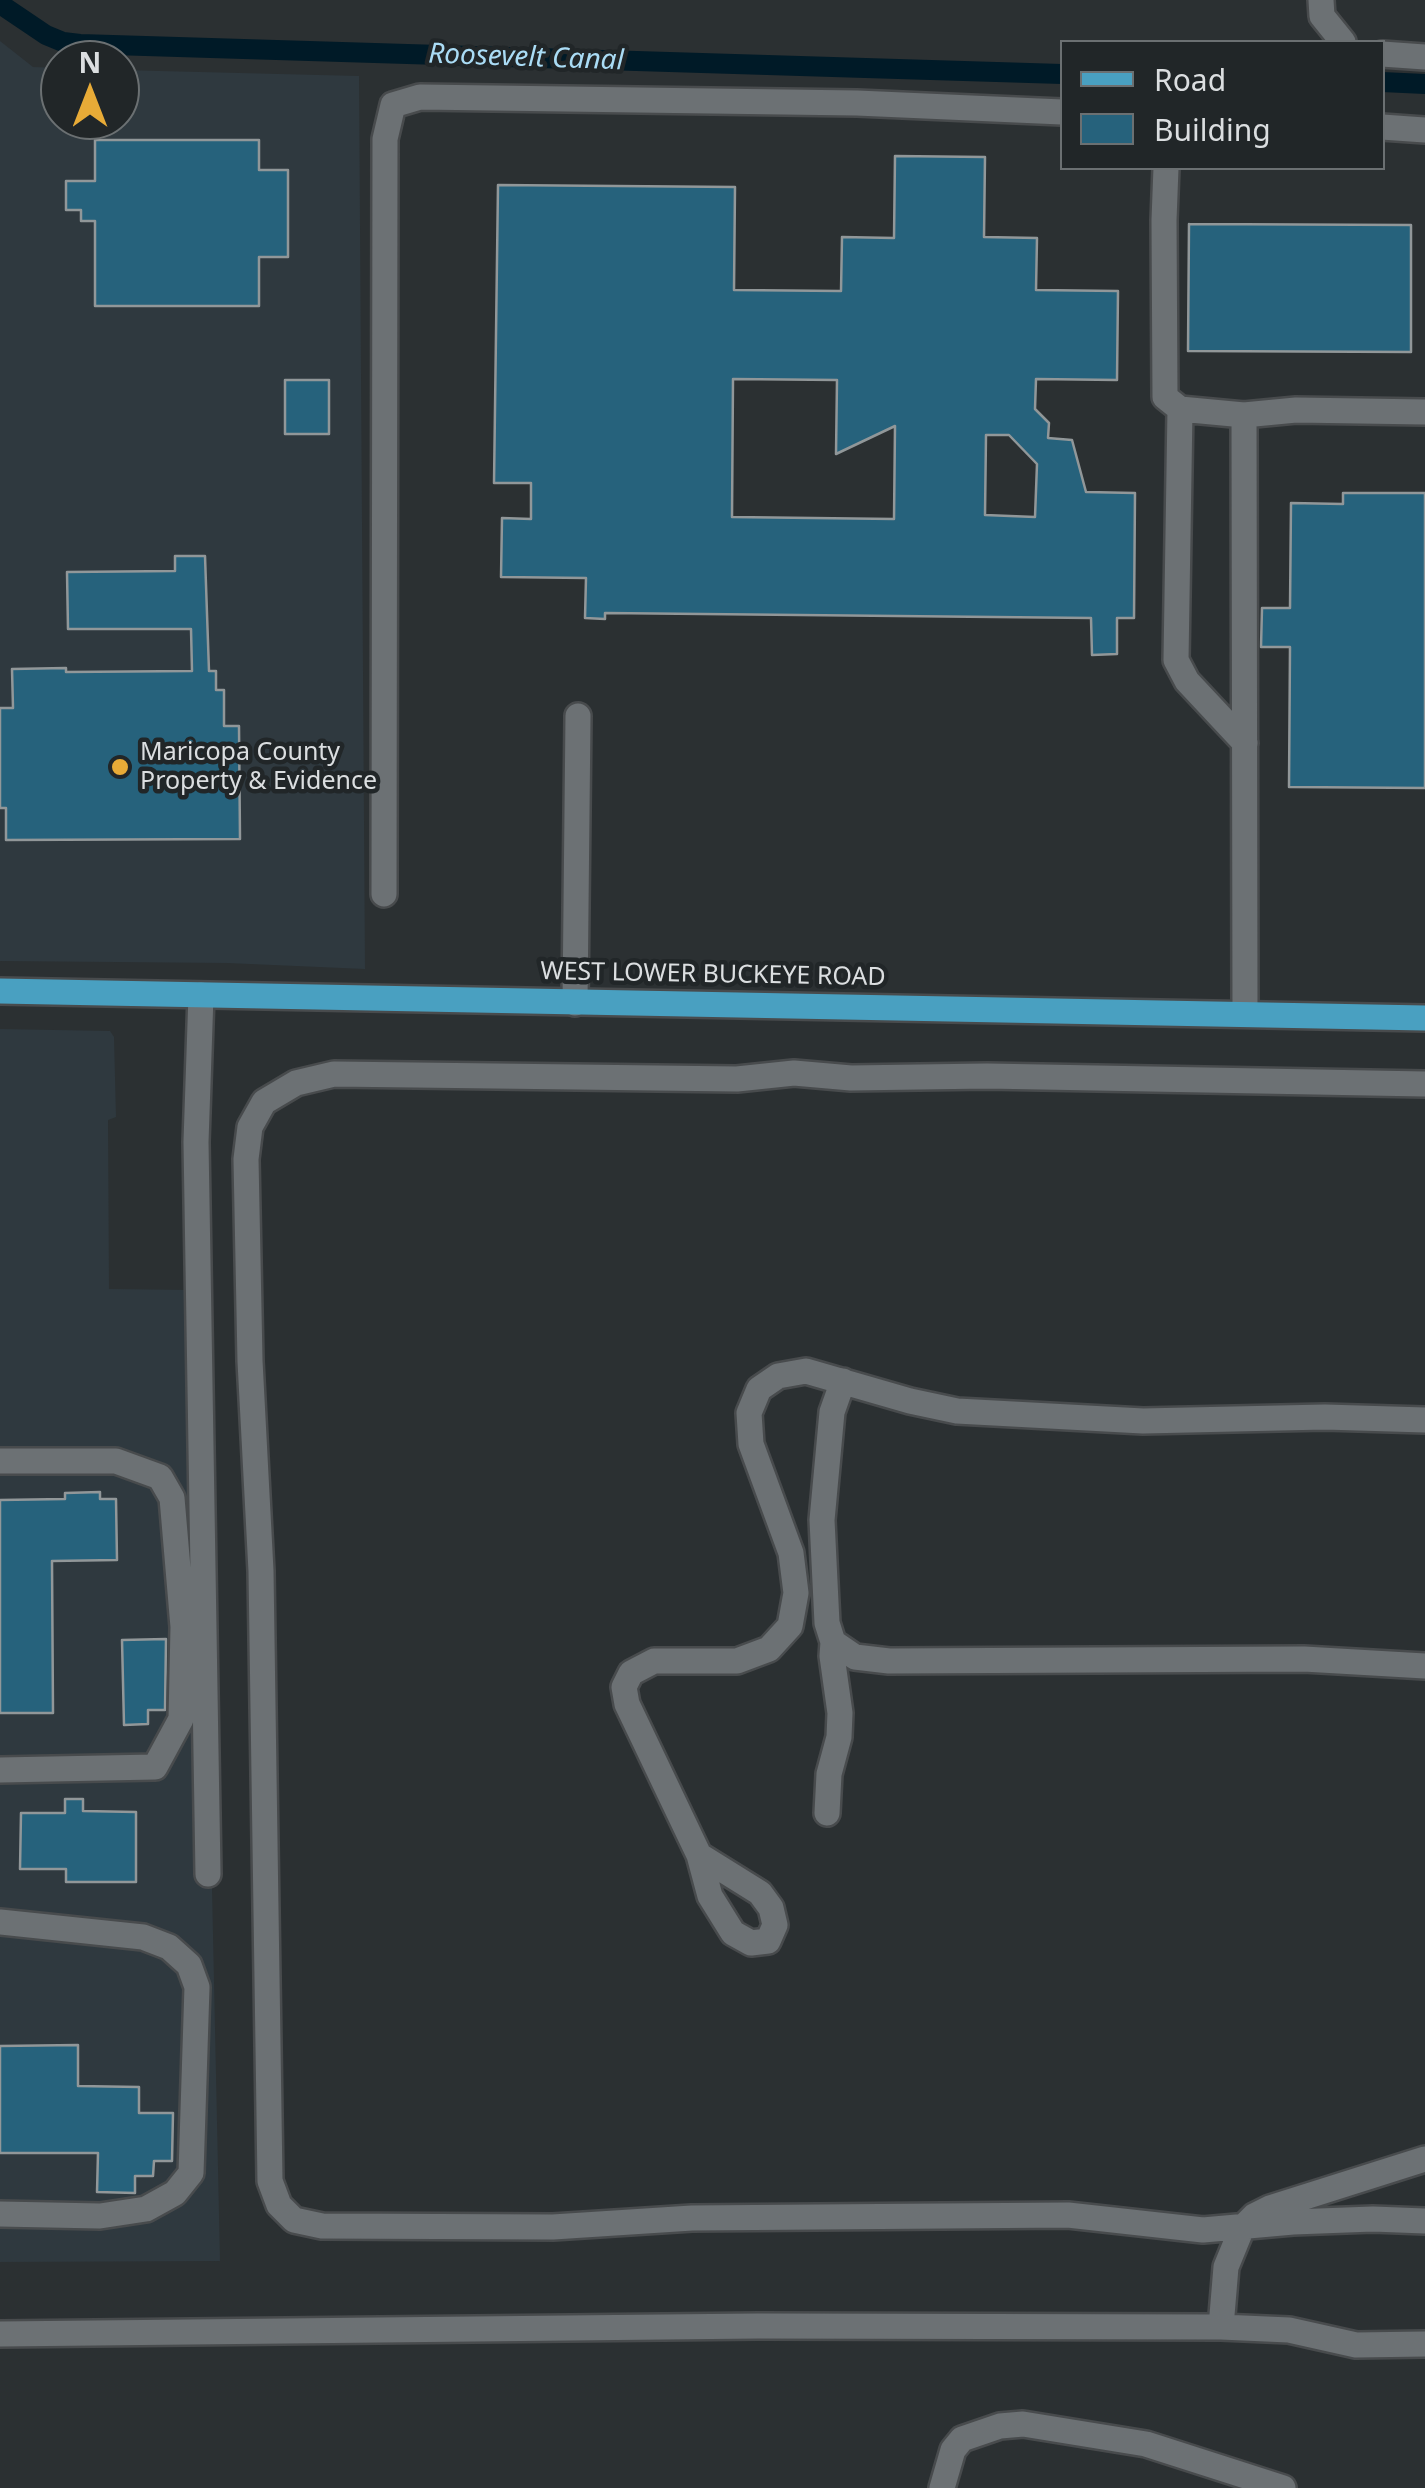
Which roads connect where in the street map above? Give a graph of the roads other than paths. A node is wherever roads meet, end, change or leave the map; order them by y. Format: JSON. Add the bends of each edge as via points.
{"nodes":[{"id":1,"x":1322,"y":0,"type":"edge"},
{"id":2,"x":1341,"y":40,"type":"edge"},
{"id":3,"x":1385,"y":54,"type":"edge"},
{"id":4,"x":1425,"y":56,"type":"edge"},
{"id":5,"x":1060,"y":112,"type":"edge"},
{"id":6,"x":1385,"y":126,"type":"edge"},
{"id":7,"x":1425,"y":130,"type":"edge"},
{"id":8,"x":1166,"y":170,"type":"edge"},
{"id":9,"x":1180,"y":408,"type":"junction"},
{"id":10,"x":1425,"y":412,"type":"edge"},
{"id":11,"x":1244,"y":415,"type":"junction"},
{"id":12,"x":578,"y":716,"type":"dead end"},
{"id":13,"x":1245,"y":743,"type":"junction"},
{"id":14,"x":384,"y":894,"type":"dead end"},
{"id":15,"x":0,"y":991,"type":"edge"},
{"id":16,"x":201,"y":995,"type":"junction"},
{"id":17,"x":576,"y":1003,"type":"junction"},
{"id":18,"x":1245,"y":1013,"type":"junction"},
{"id":19,"x":1425,"y":1018,"type":"edge"},
{"id":20,"x":1425,"y":1084,"type":"edge"},
{"id":21,"x":844,"y":1381,"type":"junction"},
{"id":22,"x":1425,"y":1420,"type":"edge"},
{"id":23,"x":0,"y":1462,"type":"edge"},
{"id":24,"x":832,"y":1642,"type":"junction"},
{"id":25,"x":1425,"y":1666,"type":"edge"},
{"id":26,"x":0,"y":1770,"type":"edge"},
{"id":27,"x":826,"y":1813,"type":"dead end"},
{"id":28,"x":699,"y":1855,"type":"dead end"},
{"id":29,"x":208,"y":1874,"type":"dead end"},
{"id":30,"x":0,"y":1922,"type":"edge"},
{"id":31,"x":1425,"y":2159,"type":"edge"},
{"id":32,"x":0,"y":2214,"type":"edge"},
{"id":33,"x":1425,"y":2221,"type":"edge"},
{"id":34,"x":1242,"y":2228,"type":"junction"},
{"id":35,"x":1220,"y":2326,"type":"junction"},
{"id":36,"x":0,"y":2334,"type":"edge"},
{"id":37,"x":1425,"y":2344,"type":"edge"},
{"id":38,"x":942,"y":2488,"type":"edge"},
{"id":39,"x":1283,"y":2488,"type":"edge"}],
"edges":[{"from":1,"to":2,"type":"lane","via":[[1322,16]]},
{"from":3,"to":4,"type":"lane"},
{"from":5,"to":14,"type":"lane","via":[[420,97],[392,105],[386,138]]},
{"from":6,"to":7,"type":"lane"},
{"from":8,"to":9,"type":"lane","via":[[1165,397]]},
{"from":9,"to":11,"type":"lane"},
{"from":9,"to":13,"type":"lane","via":[[1176,660]]},
{"from":10,"to":11,"type":"lane"},
{"from":11,"to":13,"type":"lane"},
{"from":12,"to":17,"type":"lane"},
{"from":13,"to":18,"type":"lane"},
{"from":15,"to":16,"type":"main road","name":"WEST LOWER BUCKEYE ROAD"},
{"from":16,"to":17,"type":"main road","name":"WEST LOWER BUCKEYE ROAD"},
{"from":16,"to":29,"type":"lane","via":[[196,1142]]},
{"from":17,"to":18,"type":"main road","name":"WEST LOWER BUCKEYE ROAD"},
{"from":18,"to":19,"type":"main road","name":"WEST LOWER BUCKEYE ROAD"},
{"from":20,"to":34,"type":"lane","via":[[334,1074],[296,1083],[264,1102],[250,1127],[249,1342],[260,1571],[270,2180],[278,2205],[294,2220],[322,2226],[1068,2215]]},
{"from":21,"to":22,"type":"lane","via":[[957,1410],[1143,1421]]},
{"from":21,"to":24,"type":"lane","via":[[832,1412],[822,1520]]},
{"from":21,"to":28,"type":"lane","via":[[806,1371],[778,1376],[759,1389],[749,1413],[751,1444],[791,1553],[796,1593],[790,1626],[769,1650],[737,1662],[654,1661],[631,1673],[624,1687]]},
{"from":23,"to":26,"type":"lane","via":[[116,1462],[160,1477],[172,1498],[183,1627],[182,1719],[155,1766]]},
{"from":24,"to":25,"type":"lane","via":[[855,1656],[890,1662],[1304,1659]]},
{"from":24,"to":27,"type":"lane","via":[[840,1713]]},
{"from":30,"to":32,"type":"lane","via":[[143,1936],[189,1965],[197,1987],[191,2173],[175,2192],[146,2210],[100,2216]]},
{"from":31,"to":34,"type":"lane","via":[[1270,2208]]},
{"from":33,"to":34,"type":"lane"},
{"from":34,"to":35,"type":"lane","via":[[1226,2267]]},
{"from":35,"to":36,"type":"lane"},
{"from":35,"to":37,"type":"lane","via":[[1288,2330],[1356,2345]]},
{"from":38,"to":39,"type":"lane","via":[[962,2438],[1023,2424],[1146,2444]]}]}
